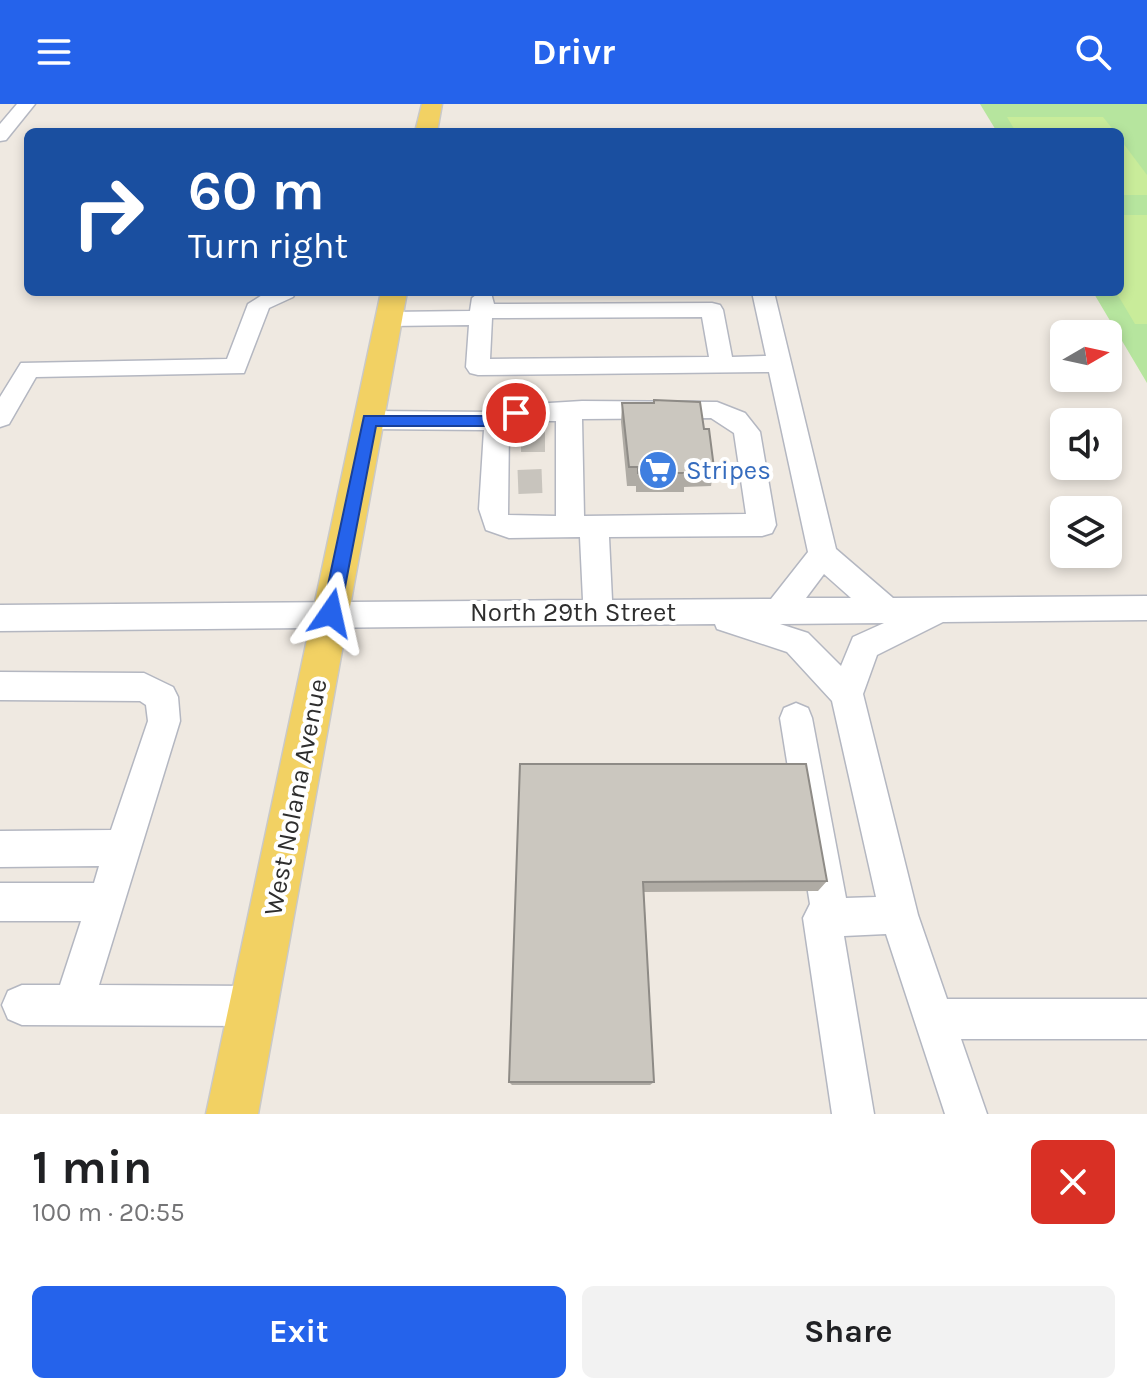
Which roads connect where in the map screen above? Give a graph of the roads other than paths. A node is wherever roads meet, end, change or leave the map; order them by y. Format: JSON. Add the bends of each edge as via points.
{"nodes":[{"id":1,"x":26,"y":104,"type":"edge"},
{"id":2,"x":432,"y":104,"type":"edge"},
{"id":3,"x":427,"y":128,"type":"edge"},
{"id":4,"x":0,"y":136,"type":"edge"},
{"id":5,"x":276,"y":296,"type":"edge"},
{"id":6,"x":764,"y":296,"type":"edge"},
{"id":7,"x":392,"y":305,"type":"edge"},
{"id":8,"x":482,"y":307,"type":"edge"},
{"id":9,"x":779,"y":364,"type":"junction"},
{"id":10,"x":722,"y":365,"type":"junction"},
{"id":11,"x":0,"y":418,"type":"edge"},
{"id":12,"x":369,"y":420,"type":"junction"},
{"id":13,"x":532,"y":457,"type":"junction"},
{"id":14,"x":582,"y":526,"type":"junction"},
{"id":15,"x":823,"y":554,"type":"junction"},
{"id":16,"x":1147,"y":608,"type":"edge"},
{"id":17,"x":944,"y":609,"type":"junction"},
{"id":18,"x":780,"y":610,"type":"junction"},
{"id":19,"x":887,"y":610,"type":"junction"},
{"id":20,"x":598,"y":611,"type":"junction"},
{"id":21,"x":698,"y":611,"type":"junction"},
{"id":22,"x":331,"y":613,"type":"junction"},
{"id":23,"x":0,"y":618,"type":"edge"},
{"id":24,"x":0,"y":686,"type":"edge"},
{"id":25,"x":847,"y":694,"type":"junction"},
{"id":26,"x":796,"y":718,"type":"dead end"},
{"id":27,"x":123,"y":848,"type":"junction"},
{"id":28,"x":0,"y":849,"type":"edge"},
{"id":29,"x":0,"y":902,"type":"edge"},
{"id":30,"x":105,"y":902,"type":"junction"},
{"id":31,"x":899,"y":915,"type":"junction"},
{"id":32,"x":831,"y":917,"type":"junction"},
{"id":33,"x":22,"y":1005,"type":"dead end"},
{"id":34,"x":73,"y":1005,"type":"junction"},
{"id":35,"x":254,"y":1006,"type":"junction"},
{"id":36,"x":933,"y":1019,"type":"junction"},
{"id":37,"x":1147,"y":1019,"type":"edge"},
{"id":38,"x":232,"y":1114,"type":"edge"},
{"id":39,"x":853,"y":1114,"type":"edge"},
{"id":40,"x":966,"y":1114,"type":"edge"}],
"edges":[{"from":1,"to":4,"type":"street"},
{"from":2,"to":3,"type":"main road"},
{"from":5,"to":11,"type":"street","via":[[259,304],[236,367],[29,369]]},
{"from":6,"to":9,"type":"street"},
{"from":7,"to":8,"type":"street"},
{"from":7,"to":12,"type":"main road","name":"West Nolana Avenue"},
{"from":8,"to":10,"type":"street","via":[[712,310]]},
{"from":8,"to":10,"type":"street","via":[[478,367]]},
{"from":9,"to":10,"type":"street"},
{"from":9,"to":15,"type":"street"},
{"from":12,"to":13,"type":"street"},
{"from":12,"to":22,"type":"main road","name":"West Nolana Avenue"},
{"from":13,"to":14,"type":"street"},
{"from":13,"to":14,"type":"street","via":[[496,522],[509,527]]},
{"from":13,"to":14,"type":"street","via":[[582,410],[711,409],[742,423],[762,525]]},
{"from":14,"to":20,"type":"street"},
{"from":15,"to":18,"type":"street"},
{"from":15,"to":19,"type":"street"},
{"from":16,"to":17,"type":"street","name":"North 29th Street"},
{"from":17,"to":19,"type":"street","name":"North 29th Street"},
{"from":17,"to":25,"type":"street","via":[[864,646]]},
{"from":18,"to":19,"type":"street","name":"North 29th Street"},
{"from":18,"to":21,"type":"street","name":"North 29th Street"},
{"from":20,"to":21,"type":"street","name":"North 29th Street"},
{"from":20,"to":22,"type":"street","name":"North 29th Street"},
{"from":21,"to":25,"type":"street","via":[[797,642]]},
{"from":22,"to":23,"type":"street","name":"North 29th Street"},
{"from":22,"to":35,"type":"main road","name":"West Nolana Avenue"},
{"from":24,"to":27,"type":"street","via":[[144,687],[162,697],[164,721]]},
{"from":25,"to":31,"type":"street"},
{"from":26,"to":32,"type":"street"},
{"from":27,"to":28,"type":"street"},
{"from":27,"to":30,"type":"street"},
{"from":29,"to":30,"type":"street"},
{"from":30,"to":34,"type":"street"},
{"from":31,"to":32,"type":"street"},
{"from":31,"to":36,"type":"street"},
{"from":32,"to":39,"type":"street","via":[[822,918]]},
{"from":33,"to":34,"type":"street"},
{"from":34,"to":35,"type":"street"},
{"from":35,"to":38,"type":"main road","name":"West Nolana Avenue"},
{"from":36,"to":37,"type":"street"},
{"from":36,"to":40,"type":"street"}]}
